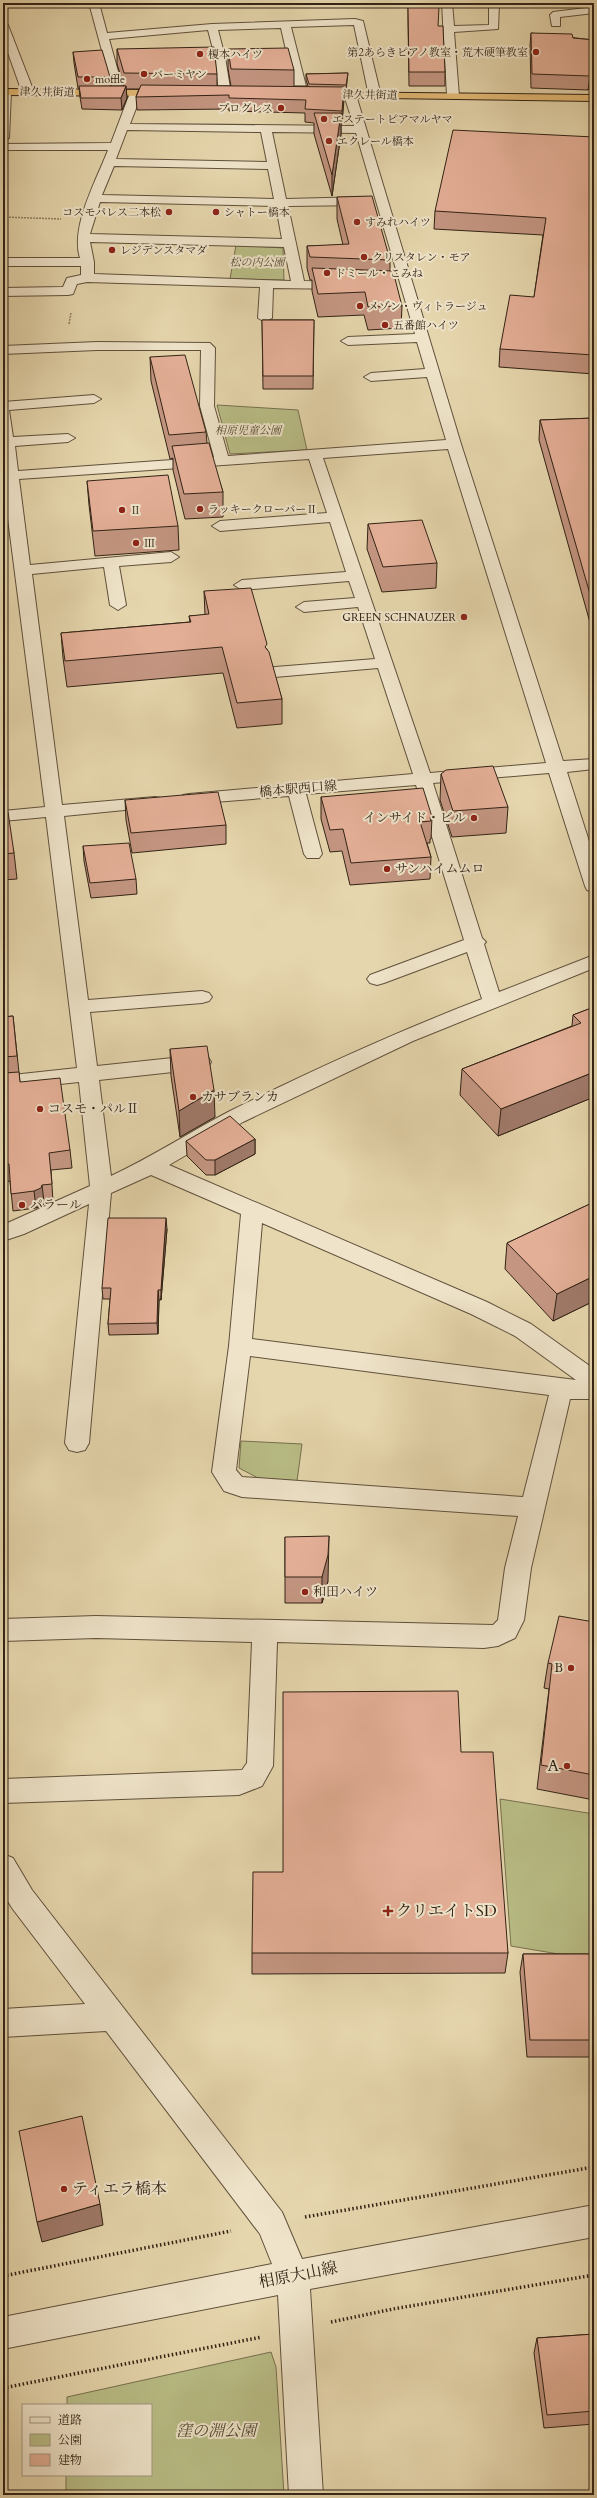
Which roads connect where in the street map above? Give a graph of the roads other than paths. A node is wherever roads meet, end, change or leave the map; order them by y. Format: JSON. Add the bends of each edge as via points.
{"nodes":[{"id":1,"x":94,"y":3,"type":"edge"},
{"id":2,"x":447,"y":3,"type":"edge"},
{"id":3,"x":494,"y":3,"type":"edge"},
{"id":4,"x":594,"y":10,"type":"edge"},
{"id":5,"x":285,"y":23,"type":"junction"},
{"id":6,"x":556,"y":24,"type":"dead end"},
{"id":7,"x":3,"y":25,"type":"edge"},
{"id":8,"x":212,"y":27,"type":"junction"},
{"id":9,"x":449,"y":29,"type":"junction"},
{"id":10,"x":103,"y":36,"type":"junction"},
{"id":11,"x":4,"y":92,"type":"edge"},
{"id":12,"x":28,"y":92,"type":"junction"},
{"id":13,"x":118,"y":93,"type":"junction"},
{"id":14,"x":136,"y":93,"type":"junction"},
{"id":15,"x":180,"y":93,"type":"edge"},
{"id":16,"x":210,"y":94,"type":"edge"},
{"id":17,"x":224,"y":94,"type":"junction"},
{"id":18,"x":240,"y":94,"type":"edge"},
{"id":19,"x":286,"y":94,"type":"edge"},
{"id":20,"x":302,"y":94,"type":"junction"},
{"id":21,"x":350,"y":95,"type":"junction"},
{"id":22,"x":375,"y":96,"type":"junction"},
{"id":23,"x":453,"y":96,"type":"junction"},
{"id":24,"x":594,"y":98,"type":"edge"},
{"id":25,"x":122,"y":127,"type":"junction"},
{"id":26,"x":266,"y":129,"type":"junction"},
{"id":27,"x":360,"y":130,"type":"junction"},
{"id":28,"x":3,"y":138,"type":"edge"},
{"id":29,"x":115,"y":146,"type":"junction"},
{"id":30,"x":3,"y":147,"type":"edge"},
{"id":31,"x":109,"y":162,"type":"junction"},
{"id":32,"x":273,"y":166,"type":"junction"},
{"id":33,"x":95,"y":198,"type":"junction"},
{"id":34,"x":380,"y":200,"type":"junction"},
{"id":35,"x":282,"y":203,"type":"junction"},
{"id":36,"x":83,"y":238,"type":"junction"},
{"id":37,"x":291,"y":243,"type":"junction"},
{"id":38,"x":3,"y":262,"type":"edge"},
{"id":39,"x":88,"y":262,"type":"junction"},
{"id":40,"x":87,"y":278,"type":"junction"},
{"id":41,"x":267,"y":284,"type":"junction"},
{"id":42,"x":298,"y":285,"type":"junction"},
{"id":43,"x":352,"y":286,"type":"edge"},
{"id":44,"x":391,"y":287,"type":"edge"},
{"id":45,"x":407,"y":288,"type":"junction"},
{"id":46,"x":3,"y":292,"type":"edge"},
{"id":47,"x":265,"y":318,"type":"edge"},
{"id":48,"x":423,"y":338,"type":"junction"},
{"id":49,"x":348,"y":341,"type":"dead end"},
{"id":50,"x":3,"y":350,"type":"edge"},
{"id":51,"x":433,"y":373,"type":"junction"},
{"id":52,"x":371,"y":377,"type":"dead end"},
{"id":53,"x":94,"y":399,"type":"dead end"},
{"id":54,"x":3,"y":406,"type":"edge"},
{"id":55,"x":3,"y":412,"type":"edge"},
{"id":56,"x":68,"y":438,"type":"dead end"},
{"id":57,"x":7,"y":442,"type":"junction"},
{"id":58,"x":454,"y":444,"type":"junction"},
{"id":59,"x":315,"y":454,"type":"junction"},
{"id":60,"x":222,"y":461,"type":"junction"},
{"id":61,"x":7,"y":476,"type":"edge"},
{"id":62,"x":336,"y":517,"type":"junction"},
{"id":63,"x":220,"y":526,"type":"dead end"},
{"id":64,"x":12,"y":550,"type":"edge"},
{"id":65,"x":171,"y":557,"type":"dead end"},
{"id":66,"x":111,"y":562,"type":"junction"},
{"id":67,"x":23,"y":570,"type":"junction"},
{"id":68,"x":356,"y":576,"type":"junction"},
{"id":69,"x":242,"y":585,"type":"dead end"},
{"id":70,"x":364,"y":602,"type":"junction"},
{"id":71,"x":118,"y":605,"type":"dead end"},
{"id":72,"x":304,"y":607,"type":"dead end"},
{"id":73,"x":384,"y":663,"type":"junction"},
{"id":74,"x":275,"y":672,"type":"edge"},
{"id":75,"x":594,"y":764,"type":"edge"},
{"id":76,"x":556,"y":767,"type":"junction"},
{"id":77,"x":422,"y":778,"type":"junction"},
{"id":78,"x":296,"y":789,"type":"junction"},
{"id":79,"x":55,"y":811,"type":"junction"},
{"id":80,"x":3,"y":816,"type":"edge"},
{"id":81,"x":313,"y":854,"type":"dead end"},
{"id":82,"x":594,"y":886,"type":"edge"},
{"id":83,"x":476,"y":942,"type":"junction"},
{"id":84,"x":594,"y":961,"type":"edge"},
{"id":85,"x":376,"y":979,"type":"dead end"},
{"id":86,"x":202,"y":997,"type":"dead end"},
{"id":87,"x":492,"y":1000,"type":"junction"},
{"id":88,"x":79,"y":1007,"type":"junction"},
{"id":89,"x":202,"y":1062,"type":"edge"},
{"id":90,"x":88,"y":1074,"type":"junction"},
{"id":91,"x":3,"y":1083,"type":"edge"},
{"id":92,"x":150,"y":1166,"type":"junction"},
{"id":93,"x":101,"y":1190,"type":"junction"},
{"id":94,"x":252,"y":1208,"type":"junction"},
{"id":95,"x":3,"y":1232,"type":"edge"},
{"id":96,"x":240,"y":1346,"type":"junction"},
{"id":97,"x":594,"y":1381,"type":"edge"},
{"id":98,"x":565,"y":1388,"type":"junction"},
{"id":99,"x":594,"y":1390,"type":"edge"},
{"id":100,"x":77,"y":1443,"type":"dead end"},
{"id":101,"x":532,"y":1507,"type":"junction"},
{"id":102,"x":3,"y":1630,"type":"edge"},
{"id":103,"x":266,"y":1631,"type":"junction"},
{"id":104,"x":3,"y":1791,"type":"edge"},
{"id":105,"x":3,"y":1867,"type":"edge"},
{"id":106,"x":111,"y":2017,"type":"junction"},
{"id":107,"x":3,"y":2024,"type":"edge"},
{"id":108,"x":594,"y":2221,"type":"edge"},
{"id":109,"x":293,"y":2276,"type":"junction"},
{"id":110,"x":3,"y":2333,"type":"edge"},
{"id":111,"x":306,"y":2495,"type":"edge"}],
"edges":[{"from":1,"to":10,"type":"street"},
{"from":2,"to":9,"type":"street"},
{"from":3,"to":9,"type":"street","via":[[494,27]]},
{"from":4,"to":6,"type":"street","via":[[557,14]]},
{"from":5,"to":8,"type":"street"},
{"from":5,"to":20,"type":"street"},
{"from":5,"to":22,"type":"street","via":[[359,23]]},
{"from":7,"to":12,"type":"street"},
{"from":8,"to":10,"type":"street"},
{"from":8,"to":17,"type":"street","via":[[220,57]]},
{"from":9,"to":23,"type":"street"},
{"from":10,"to":13,"type":"street"},
{"from":11,"to":12,"type":"highway","name":"津久井街道"},
{"from":11,"to":28,"type":"street"},
{"from":12,"to":13,"type":"highway","name":"津久井街道"},
{"from":13,"to":14,"type":"highway","name":"津久井街道"},
{"from":14,"to":15,"type":"highway","name":"津久井街道"},
{"from":14,"to":25,"type":"street"},
{"from":16,"to":17,"type":"highway"},
{"from":17,"to":18,"type":"highway"},
{"from":19,"to":20,"type":"highway","name":"津久井街道"},
{"from":20,"to":21,"type":"highway","name":"津久井街道"},
{"from":21,"to":22,"type":"highway","name":"津久井街道"},
{"from":21,"to":27,"type":"street"},
{"from":22,"to":23,"type":"highway","name":"津久井街道"},
{"from":23,"to":24,"type":"highway","name":"津久井街道"},
{"from":25,"to":26,"type":"street"},
{"from":25,"to":29,"type":"street"},
{"from":26,"to":27,"type":"street"},
{"from":26,"to":32,"type":"street"},
{"from":27,"to":34,"type":"street"},
{"from":29,"to":30,"type":"street"},
{"from":29,"to":31,"type":"street"},
{"from":31,"to":32,"type":"street"},
{"from":31,"to":33,"type":"street"},
{"from":32,"to":35,"type":"street"},
{"from":33,"to":35,"type":"street"},
{"from":33,"to":36,"type":"street"},
{"from":34,"to":35,"type":"street"},
{"from":34,"to":45,"type":"street"},
{"from":35,"to":37,"type":"street"},
{"from":36,"to":37,"type":"street"},
{"from":36,"to":39,"type":"street"},
{"from":37,"to":42,"type":"street"},
{"from":38,"to":39,"type":"street"},
{"from":39,"to":40,"type":"street"},
{"from":40,"to":41,"type":"street"},
{"from":40,"to":46,"type":"street","via":[[72,281],[68,291]]},
{"from":41,"to":42,"type":"street"},
{"from":41,"to":47,"type":"street"},
{"from":42,"to":43,"type":"street"},
{"from":44,"to":45,"type":"street"},
{"from":45,"to":48,"type":"street"},
{"from":48,"to":49,"type":"street"},
{"from":48,"to":51,"type":"street"},
{"from":50,"to":60,"type":"street","via":[[165,339],[208,348],[207,406]]},
{"from":51,"to":52,"type":"street"},
{"from":51,"to":58,"type":"street"},
{"from":53,"to":54,"type":"street"},
{"from":55,"to":57,"type":"street"},
{"from":56,"to":57,"type":"street"},
{"from":57,"to":61,"type":"street"},
{"from":58,"to":59,"type":"street"},
{"from":58,"to":76,"type":"street"},
{"from":59,"to":60,"type":"street"},
{"from":59,"to":62,"type":"street"},
{"from":60,"to":61,"type":"street"},
{"from":61,"to":64,"type":"street"},
{"from":62,"to":63,"type":"street"},
{"from":62,"to":68,"type":"street"},
{"from":64,"to":67,"type":"street"},
{"from":65,"to":66,"type":"street"},
{"from":66,"to":67,"type":"street"},
{"from":66,"to":71,"type":"street"},
{"from":67,"to":79,"type":"street"},
{"from":68,"to":69,"type":"street"},
{"from":68,"to":70,"type":"street"},
{"from":70,"to":72,"type":"street"},
{"from":70,"to":73,"type":"street"},
{"from":73,"to":74,"type":"street"},
{"from":73,"to":77,"type":"street"},
{"from":75,"to":76,"type":"street","name":"橋本駅西口線"},
{"from":76,"to":77,"type":"street","name":"橋本駅西口線"},
{"from":76,"to":82,"type":"street"},
{"from":77,"to":78,"type":"street","name":"橋本駅西口線"},
{"from":77,"to":83,"type":"street"},
{"from":78,"to":79,"type":"street","name":"橋本駅西口線"},
{"from":78,"to":81,"type":"street"},
{"from":79,"to":80,"type":"street","name":"橋本駅西口線"},
{"from":79,"to":88,"type":"street"},
{"from":83,"to":85,"type":"street"},
{"from":83,"to":87,"type":"street"},
{"from":84,"to":87,"type":"street"},
{"from":86,"to":88,"type":"street"},
{"from":87,"to":92,"type":"street","via":[[326,1073],[236,1117]]},
{"from":88,"to":90,"type":"street"},
{"from":89,"to":90,"type":"street"},
{"from":90,"to":91,"type":"street"},
{"from":90,"to":93,"type":"street"},
{"from":92,"to":93,"type":"street"},
{"from":92,"to":94,"type":"street"},
{"from":93,"to":95,"type":"street","via":[[16,1230]]},
{"from":93,"to":100,"type":"street"},
{"from":94,"to":96,"type":"street"},
{"from":94,"to":97,"type":"street","via":[[523,1330]]},
{"from":96,"to":98,"type":"street"},
{"from":96,"to":101,"type":"street","via":[[224,1472],[233,1484],[242,1487]]},
{"from":98,"to":99,"type":"street"},
{"from":98,"to":101,"type":"street","via":[[555,1409]]},
{"from":101,"to":103,"type":"street","via":[[518,1568],[511,1620],[506,1630],[498,1635],[484,1637]]},
{"from":102,"to":103,"type":"street","via":[[96,1627]]},
{"from":103,"to":104,"type":"street","via":[[260,1766],[252,1778],[239,1783]]},
{"from":105,"to":106,"type":"street","via":[[22,1899]]},
{"from":106,"to":107,"type":"street"},
{"from":106,"to":109,"type":"street","via":[[271,2223]]},
{"from":108,"to":109,"type":"street","name":"相原大山線"},
{"from":109,"to":110,"type":"street","name":"相原大山線"},
{"from":109,"to":111,"type":"street"}]}
